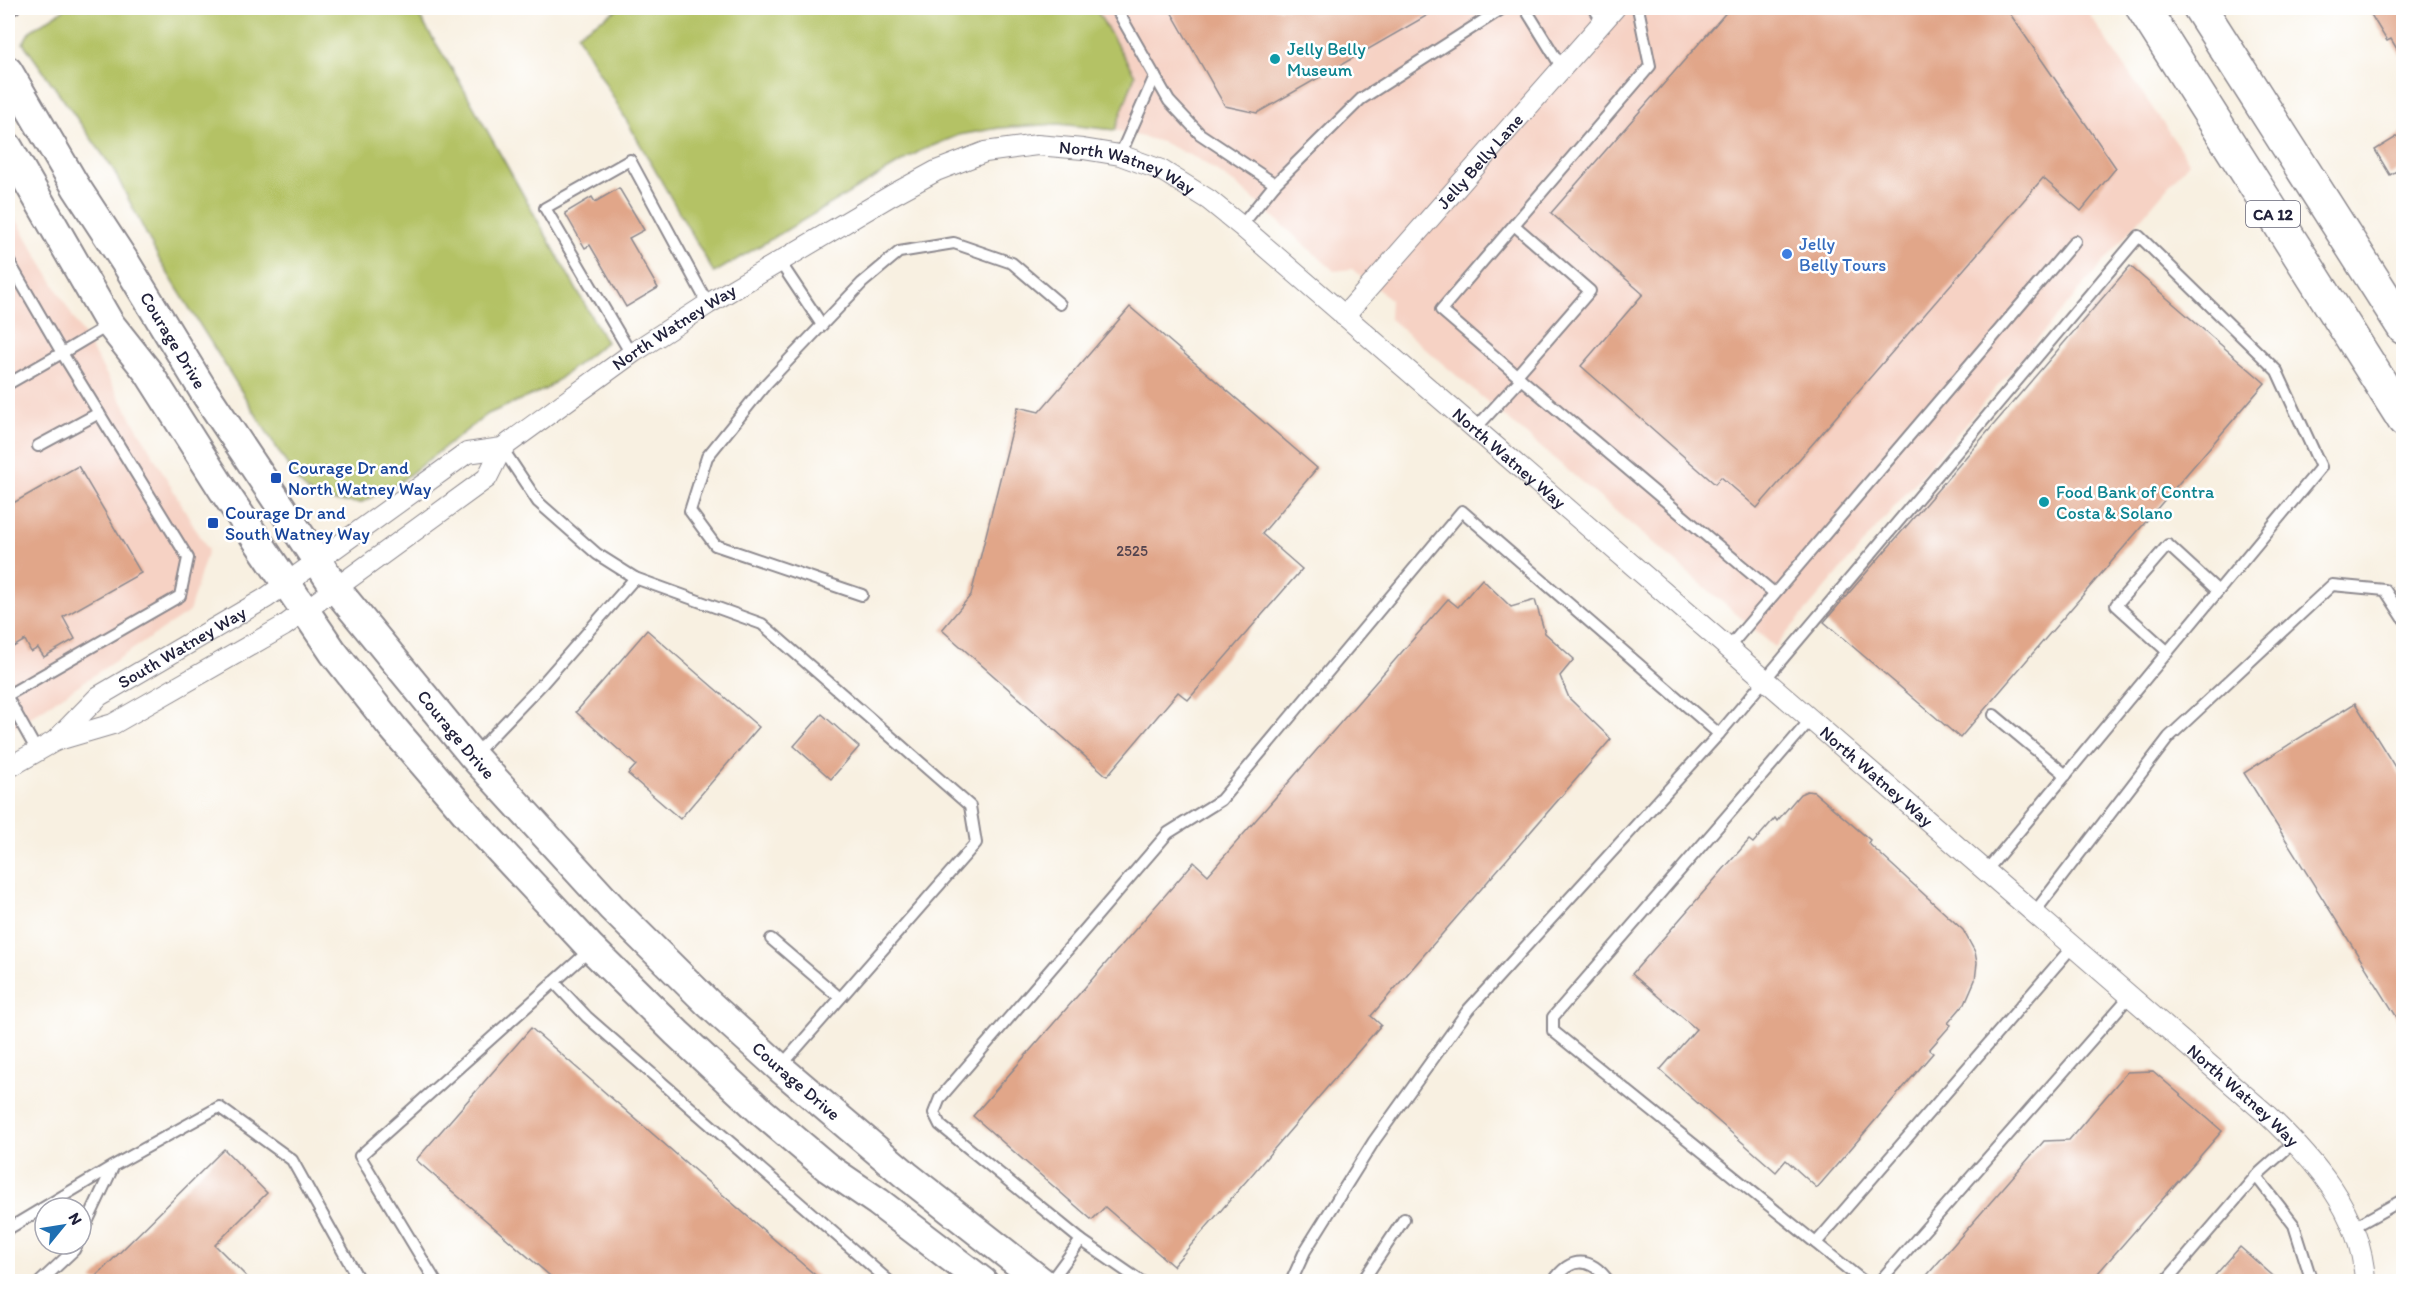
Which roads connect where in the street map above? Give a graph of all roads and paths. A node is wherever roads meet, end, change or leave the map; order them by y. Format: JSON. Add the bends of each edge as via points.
{"nodes":[{"id":1,"x":14,"y":8,"type":"edge"},
{"id":2,"x":1116,"y":8,"type":"edge"},
{"id":3,"x":1503,"y":8,"type":"edge"},
{"id":4,"x":1525,"y":8,"type":"edge"},
{"id":5,"x":1638,"y":8,"type":"edge"},
{"id":6,"x":2143,"y":8,"type":"edge"},
{"id":7,"x":2200,"y":8,"type":"edge"},
{"id":8,"x":8,"y":11,"type":"edge"},
{"id":9,"x":1604,"y":12,"type":"edge"},
{"id":10,"x":1562,"y":69,"type":"junction"},
{"id":11,"x":8,"y":71,"type":"edge"},
{"id":12,"x":1155,"y":76,"type":"junction"},
{"id":13,"x":8,"y":147,"type":"edge"},
{"id":14,"x":1120,"y":155,"type":"junction"},
{"id":15,"x":1275,"y":184,"type":"junction"},
{"id":16,"x":1514,"y":225,"type":"junction"},
{"id":17,"x":1241,"y":226,"type":"junction"},
{"id":18,"x":2075,"y":241,"type":"dead end"},
{"id":19,"x":8,"y":260,"type":"edge"},
{"id":20,"x":780,"y":262,"type":"junction"},
{"id":21,"x":708,"y":304,"type":"junction"},
{"id":22,"x":1060,"y":304,"type":"dead end"},
{"id":23,"x":1344,"y":316,"type":"junction"},
{"id":24,"x":110,"y":324,"type":"junction"},
{"id":25,"x":822,"y":325,"type":"junction"},
{"id":26,"x":2403,"y":328,"type":"edge"},
{"id":27,"x":62,"y":353,"type":"junction"},
{"id":28,"x":631,"y":354,"type":"junction"},
{"id":29,"x":1519,"y":377,"type":"junction"},
{"id":30,"x":8,"y":384,"type":"edge"},
{"id":31,"x":99,"y":413,"type":"junction"},
{"id":32,"x":2403,"y":420,"type":"edge"},
{"id":33,"x":1475,"y":429,"type":"junction"},
{"id":34,"x":38,"y":446,"type":"dead end"},
{"id":35,"x":502,"y":448,"type":"junction"},
{"id":36,"x":317,"y":561,"type":"junction"},
{"id":37,"x":635,"y":578,"type":"junction"},
{"id":38,"x":287,"y":583,"type":"junction"},
{"id":39,"x":336,"y":589,"type":"junction"},
{"id":40,"x":2218,"y":591,"type":"junction"},
{"id":41,"x":1774,"y":593,"type":"junction"},
{"id":42,"x":862,"y":595,"type":"dead end"},
{"id":43,"x":304,"y":611,"type":"junction"},
{"id":44,"x":2403,"y":619,"type":"edge"},
{"id":45,"x":1729,"y":647,"type":"junction"},
{"id":46,"x":2168,"y":652,"type":"junction"},
{"id":47,"x":1766,"y":680,"type":"junction"},
{"id":48,"x":8,"y":697,"type":"edge"},
{"id":49,"x":1994,"y":715,"type":"dead end"},
{"id":50,"x":1812,"y":718,"type":"junction"},
{"id":51,"x":1719,"y":734,"type":"junction"},
{"id":52,"x":55,"y":741,"type":"junction"},
{"id":53,"x":37,"y":751,"type":"junction"},
{"id":54,"x":472,"y":756,"type":"junction"},
{"id":55,"x":8,"y":768,"type":"edge"},
{"id":56,"x":2066,"y":775,"type":"junction"},
{"id":57,"x":1986,"y":871,"type":"junction"},
{"id":58,"x":2034,"y":913,"type":"junction"},
{"id":59,"x":771,"y":939,"type":"dead end"},
{"id":60,"x":2072,"y":946,"type":"junction"},
{"id":61,"x":591,"y":948,"type":"junction"},
{"id":62,"x":554,"y":982,"type":"junction"},
{"id":63,"x":2129,"y":997,"type":"junction"},
{"id":64,"x":840,"y":998,"type":"junction"},
{"id":65,"x":780,"y":1068,"type":"junction"},
{"id":66,"x":2295,"y":1141,"type":"junction"},
{"id":67,"x":113,"y":1166,"type":"junction"},
{"id":68,"x":2256,"y":1176,"type":"junction"},
{"id":69,"x":2403,"y":1199,"type":"edge"},
{"id":70,"x":93,"y":1209,"type":"edge"},
{"id":71,"x":1404,"y":1219,"type":"dead end"},
{"id":72,"x":2355,"y":1227,"type":"junction"},
{"id":73,"x":8,"y":1229,"type":"edge"},
{"id":74,"x":1081,"y":1240,"type":"junction"},
{"id":75,"x":1816,"y":1243,"type":"junction"},
{"id":76,"x":67,"y":1256,"type":"edge"},
{"id":77,"x":40,"y":1281,"type":"edge"},
{"id":78,"x":360,"y":1281,"type":"edge"},
{"id":79,"x":436,"y":1281,"type":"edge"},
{"id":80,"x":890,"y":1281,"type":"edge"},
{"id":81,"x":982,"y":1281,"type":"edge"},
{"id":82,"x":1042,"y":1281,"type":"edge"},
{"id":83,"x":1050,"y":1281,"type":"edge"},
{"id":84,"x":1142,"y":1281,"type":"edge"},
{"id":85,"x":1291,"y":1281,"type":"edge"},
{"id":86,"x":1362,"y":1281,"type":"edge"},
{"id":87,"x":1553,"y":1281,"type":"edge"},
{"id":88,"x":1609,"y":1281,"type":"edge"},
{"id":89,"x":1864,"y":1281,"type":"edge"},
{"id":90,"x":1879,"y":1281,"type":"edge"},
{"id":91,"x":2165,"y":1281,"type":"edge"},
{"id":92,"x":2312,"y":1281,"type":"edge"},
{"id":93,"x":2365,"y":1281,"type":"edge"}],
"edges":[{"from":1,"to":8,"type":"lane"},
{"from":2,"to":12,"type":"lane"},
{"from":3,"to":15,"type":"lane","via":[[1361,99]]},
{"from":4,"to":10,"type":"lane"},
{"from":5,"to":16,"type":"lane","via":[[1650,66]]},
{"from":6,"to":32,"type":"highway","number":"CA 12"},
{"from":7,"to":26,"type":"highway","number":"CA 12"},
{"from":9,"to":10,"type":"street","name":"Jelly Belly Lane"},
{"from":10,"to":23,"type":"street","name":"Jelly Belly Lane"},
{"from":11,"to":36,"type":"street","name":"Courage Drive","via":[[205,393]]},
{"from":12,"to":14,"type":"lane"},
{"from":12,"to":15,"type":"lane","via":[[1169,101],[1200,134]]},
{"from":13,"to":24,"type":"street","name":"Courage Drive"},
{"from":14,"to":17,"type":"street","name":"North Watney Way","via":[[1161,170]]},
{"from":14,"to":20,"type":"street","name":"North Watney Way","via":[[1037,145],[985,152],[936,171]]},
{"from":15,"to":17,"type":"lane"},
{"from":16,"to":29,"type":"lane","via":[[1590,291]]},
{"from":16,"to":29,"type":"lane","via":[[1441,310]]},
{"from":17,"to":23,"type":"street","name":"North Watney Way"},
{"from":18,"to":41,"type":"lane"},
{"from":19,"to":27,"type":"lane"},
{"from":20,"to":21,"type":"street","name":"North Watney Way"},
{"from":20,"to":25,"type":"lane"},
{"from":21,"to":28,"type":"street","name":"North Watney Way"},
{"from":21,"to":28,"type":"lane","via":[[630,160],[545,208]]},
{"from":22,"to":25,"type":"lane","via":[[1012,263],[954,243],[899,252]]},
{"from":23,"to":33,"type":"street","name":"North Watney Way"},
{"from":24,"to":27,"type":"lane"},
{"from":24,"to":38,"type":"street","name":"Courage Drive","via":[[148,372]]},
{"from":25,"to":42,"type":"lane","via":[[765,385],[708,457],[690,511],[715,545]]},
{"from":27,"to":30,"type":"lane"},
{"from":27,"to":31,"type":"lane"},
{"from":28,"to":35,"type":"street","name":"North Watney Way"},
{"from":29,"to":33,"type":"lane"},
{"from":29,"to":41,"type":"lane"},
{"from":31,"to":34,"type":"lane"},
{"from":31,"to":48,"type":"lane","via":[[188,558],[180,597]]},
{"from":33,"to":45,"type":"street","name":"North Watney Way"},
{"from":35,"to":36,"type":"street","name":"North Watney Way","via":[[467,453]]},
{"from":35,"to":37,"type":"lane","via":[[538,502],[597,554]]},
{"from":35,"to":39,"type":"street","name":"North Watney Way","via":[[487,478]]},
{"from":36,"to":38,"type":"street","name":"South Watney Way"},
{"from":36,"to":39,"type":"street","name":"Courage Drive"},
{"from":37,"to":54,"type":"lane","via":[[543,683]]},
{"from":37,"to":64,"type":"lane","via":[[762,624],[970,806],[976,843]]},
{"from":38,"to":43,"type":"street","name":"Courage Drive"},
{"from":38,"to":52,"type":"street","name":"South Watney Way","via":[[99,696]]},
{"from":39,"to":43,"type":"street","name":"North Watney Way"},
{"from":39,"to":54,"type":"street","name":"Courage Drive"},
{"from":40,"to":46,"type":"lane"},
{"from":40,"to":46,"type":"lane","via":[[2168,545],[2116,605]]},
{"from":40,"to":47,"type":"lane","via":[[2320,467],[2277,371],[2139,236]]},
{"from":41,"to":45,"type":"lane"},
{"from":43,"to":52,"type":"street","name":"South Watney Way","via":[[113,724]]},
{"from":43,"to":61,"type":"street","name":"Courage Drive","via":[[393,728],[478,827]]},
{"from":44,"to":58,"type":"lane","via":[[2385,590],[2332,585],[2169,737]]},
{"from":45,"to":47,"type":"street","name":"North Watney Way"},
{"from":46,"to":56,"type":"lane"},
{"from":47,"to":50,"type":"street","name":"North Watney Way"},
{"from":47,"to":51,"type":"lane"},
{"from":48,"to":53,"type":"lane"},
{"from":49,"to":56,"type":"lane"},
{"from":50,"to":57,"type":"street","name":"North Watney Way"},
{"from":50,"to":75,"type":"lane","via":[[1553,1017],[1553,1031]]},
{"from":51,"to":74,"type":"lane","via":[[1462,511],[1221,800],[1168,834],[940,1098],[934,1113],[940,1125]]},
{"from":51,"to":85,"type":"lane","via":[[1468,1010],[1374,1141],[1305,1251]]},
{"from":52,"to":53,"type":"street","name":"South Watney Way"},
{"from":53,"to":55,"type":"street","name":"South Watney Way"},
{"from":54,"to":65,"type":"street","name":"Courage Drive","via":[[612,908]]},
{"from":56,"to":57,"type":"lane"},
{"from":57,"to":58,"type":"street","name":"North Watney Way"},
{"from":58,"to":60,"type":"street","name":"North Watney Way"},
{"from":59,"to":64,"type":"lane"},
{"from":60,"to":63,"type":"street","name":"North Watney Way"},
{"from":60,"to":75,"type":"lane"},
{"from":61,"to":62,"type":"lane"},
{"from":61,"to":81,"type":"street","name":"Courage Drive","via":[[771,1120],[828,1168]]},
{"from":62,"to":79,"type":"lane","via":[[360,1156]]},
{"from":62,"to":80,"type":"lane","via":[[587,1017]]},
{"from":63,"to":66,"type":"street","name":"North Watney Way"},
{"from":63,"to":90,"type":"lane"},
{"from":64,"to":65,"type":"lane"},
{"from":65,"to":82,"type":"street","name":"Courage Drive","via":[[906,1175]]},
{"from":66,"to":68,"type":"lane"},
{"from":66,"to":72,"type":"street","name":"North Watney Way","via":[[2326,1180]]},
{"from":67,"to":70,"type":"lane"},
{"from":67,"to":73,"type":"lane"},
{"from":67,"to":78,"type":"lane","via":[[219,1107],[292,1160]]},
{"from":68,"to":91,"type":"lane"},
{"from":68,"to":92,"type":"lane","via":[[2294,1225]]},
{"from":69,"to":72,"type":"lane"},
{"from":71,"to":86,"type":"lane"},
{"from":72,"to":93,"type":"street","name":"North Watney Way"},
{"from":74,"to":83,"type":"lane"},
{"from":74,"to":84,"type":"lane"},
{"from":75,"to":89,"type":"lane"},
{"from":76,"to":77,"type":"lane"},
{"from":87,"to":88,"type":"lane","via":[[1567,1264],[1578,1262],[1602,1272]]}]}
